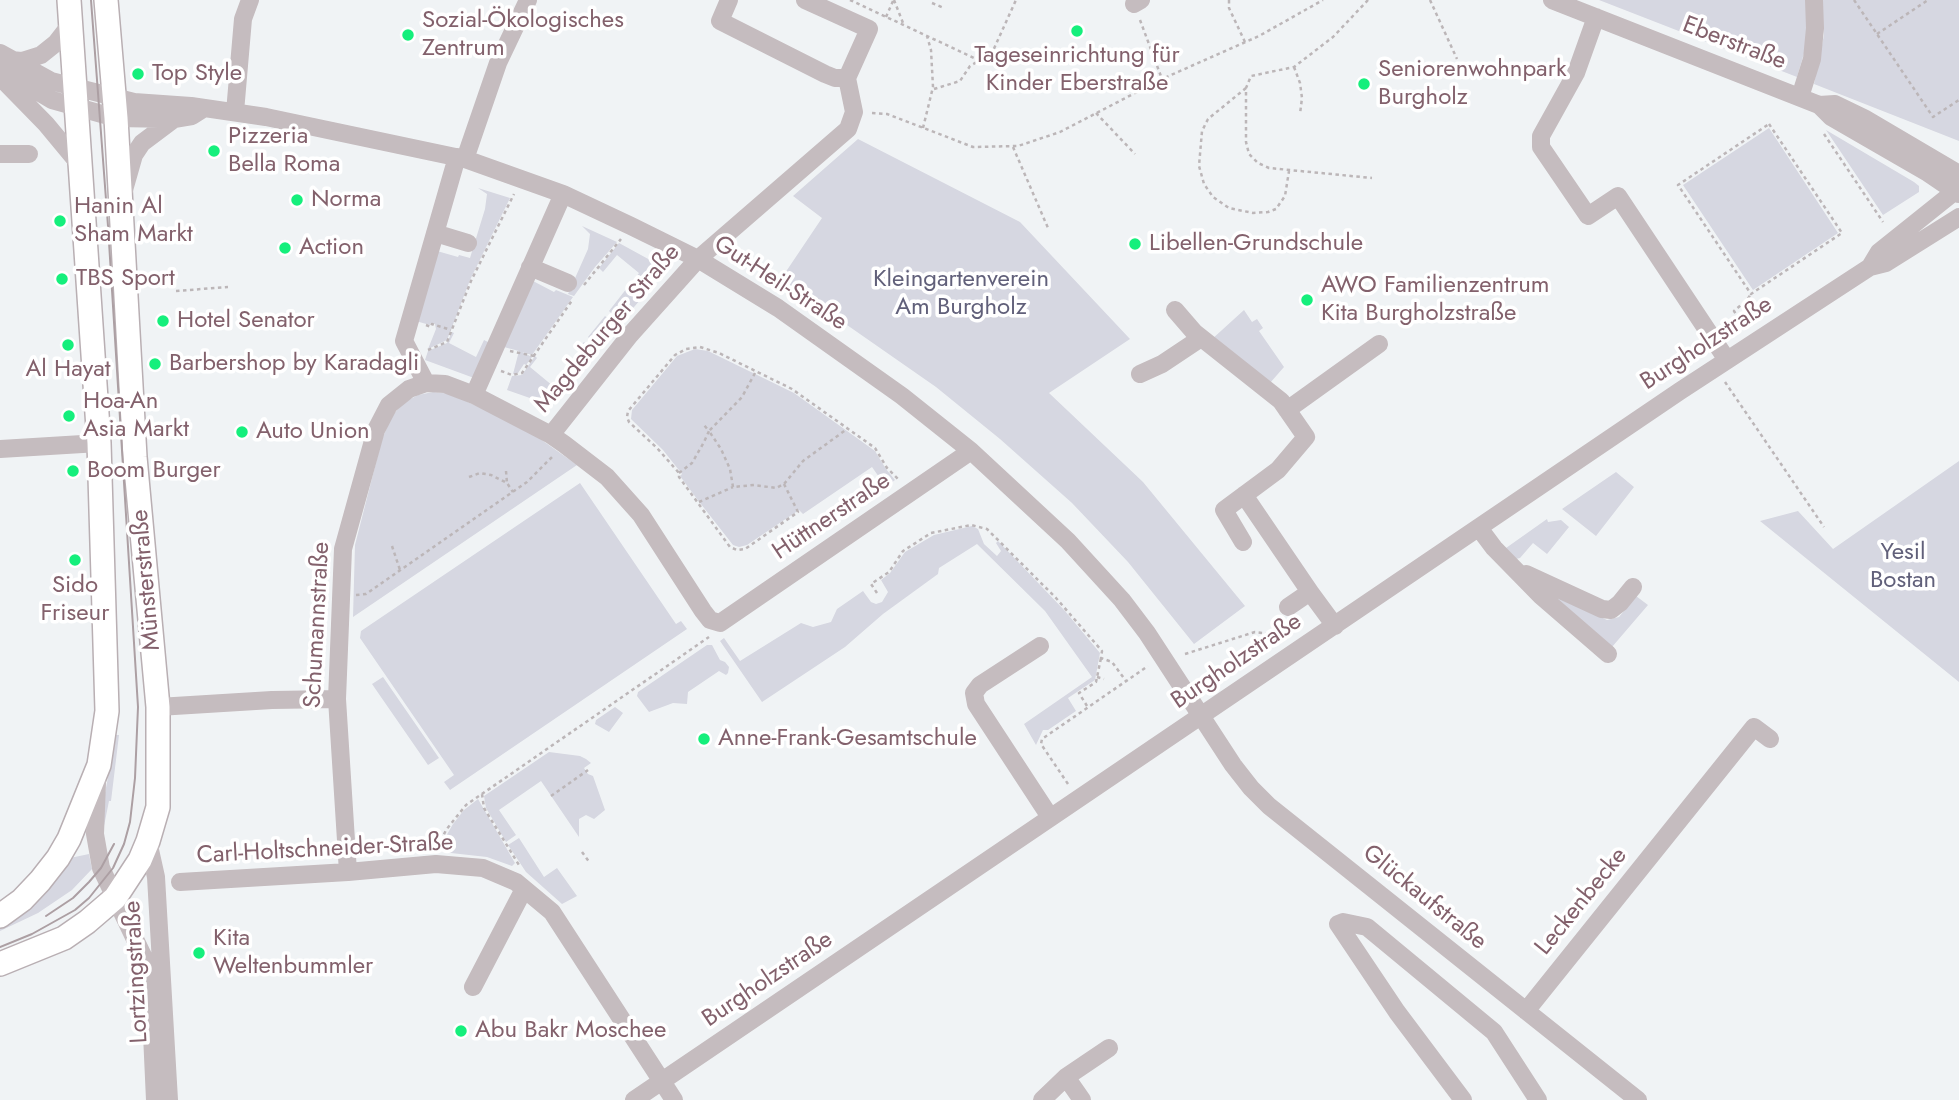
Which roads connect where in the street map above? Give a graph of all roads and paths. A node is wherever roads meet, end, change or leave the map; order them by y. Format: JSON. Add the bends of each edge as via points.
{"nodes":[{"id":1,"x":69,"y":0,"type":"edge"},
{"id":2,"x":106,"y":0,"type":"edge"},
{"id":3,"x":250,"y":0,"type":"edge"},
{"id":4,"x":528,"y":0,"type":"edge"},
{"id":5,"x":729,"y":0,"type":"edge"},
{"id":6,"x":805,"y":0,"type":"edge"},
{"id":7,"x":850,"y":0,"type":"edge"},
{"id":8,"x":894,"y":0,"type":"edge"},
{"id":9,"x":1016,"y":0,"type":"edge"},
{"id":10,"x":1229,"y":0,"type":"edge"},
{"id":11,"x":1323,"y":0,"type":"edge"},
{"id":12,"x":1368,"y":0,"type":"edge"},
{"id":13,"x":1430,"y":0,"type":"edge"},
{"id":14,"x":1552,"y":0,"type":"edge"},
{"id":15,"x":1814,"y":0,"type":"edge"},
{"id":16,"x":1854,"y":0,"type":"edge"},
{"id":17,"x":1928,"y":0,"type":"edge"},
{"id":18,"x":1138,"y":2,"type":"edge"},
{"id":19,"x":932,"y":3,"type":"dead end"},
{"id":20,"x":944,"y":8,"type":"dead end"},
{"id":21,"x":886,"y":17,"type":"junction"},
{"id":22,"x":1596,"y":17,"type":"junction"},
{"id":23,"x":70,"y":25,"type":"junction"},
{"id":24,"x":905,"y":26,"type":"junction"},
{"id":25,"x":1877,"y":34,"type":"junction"},
{"id":26,"x":927,"y":36,"type":"junction"},
{"id":27,"x":1245,"y":42,"type":"junction"},
{"id":28,"x":979,"y":60,"type":"junction"},
{"id":29,"x":1457,"y":60,"type":"dead end"},
{"id":30,"x":3,"y":61,"type":"edge"},
{"id":31,"x":1294,"y":68,"type":"junction"},
{"id":32,"x":0,"y":77,"type":"edge"},
{"id":33,"x":847,"y":78,"type":"junction"},
{"id":34,"x":1162,"y":79,"type":"junction"},
{"id":35,"x":933,"y":89,"type":"junction"},
{"id":36,"x":1246,"y":89,"type":"junction"},
{"id":37,"x":1800,"y":97,"type":"junction"},
{"id":38,"x":76,"y":98,"type":"junction"},
{"id":39,"x":1959,"y":100,"type":"edge"},
{"id":40,"x":115,"y":108,"type":"junction"},
{"id":41,"x":203,"y":109,"type":"junction"},
{"id":42,"x":854,"y":112,"type":"junction"},
{"id":43,"x":239,"y":113,"type":"junction"},
{"id":44,"x":1096,"y":113,"type":"junction"},
{"id":45,"x":1300,"y":114,"type":"dead end"},
{"id":46,"x":174,"y":118,"type":"junction"},
{"id":47,"x":923,"y":128,"type":"junction"},
{"id":48,"x":1822,"y":131,"type":"dead end"},
{"id":49,"x":1012,"y":146,"type":"junction"},
{"id":50,"x":0,"y":154,"type":"edge"},
{"id":51,"x":29,"y":154,"type":"dead end"},
{"id":52,"x":1135,"y":155,"type":"dead end"},
{"id":53,"x":461,"y":158,"type":"junction"},
{"id":54,"x":80,"y":165,"type":"junction"},
{"id":55,"x":1289,"y":171,"type":"junction"},
{"id":56,"x":1372,"y":178,"type":"dead end"},
{"id":57,"x":1958,"y":187,"type":"edge"},
{"id":58,"x":514,"y":194,"type":"dead end"},
{"id":59,"x":563,"y":194,"type":"junction"},
{"id":60,"x":120,"y":202,"type":"junction"},
{"id":61,"x":1959,"y":216,"type":"edge"},
{"id":62,"x":1883,"y":222,"type":"dead end"},
{"id":63,"x":1048,"y":228,"type":"dead end"},
{"id":64,"x":435,"y":233,"type":"junction"},
{"id":65,"x":621,"y":239,"type":"dead end"},
{"id":66,"x":468,"y":243,"type":"dead end"},
{"id":67,"x":698,"y":259,"type":"junction"},
{"id":68,"x":530,"y":267,"type":"junction"},
{"id":69,"x":1870,"y":267,"type":"junction"},
{"id":70,"x":228,"y":286,"type":"dead end"},
{"id":71,"x":575,"y":289,"type":"junction"},
{"id":72,"x":176,"y":291,"type":"dead end"},
{"id":73,"x":1751,"y":294,"type":"junction"},
{"id":74,"x":1175,"y":310,"type":"dead end"},
{"id":75,"x":1739,"y":319,"type":"dead end"},
{"id":76,"x":410,"y":320,"type":"junction"},
{"id":77,"x":451,"y":330,"type":"junction"},
{"id":78,"x":1201,"y":338,"type":"junction"},
{"id":79,"x":1379,"y":344,"type":"dead end"},
{"id":80,"x":505,"y":350,"type":"dead end"},
{"id":81,"x":426,"y":351,"type":"dead end"},
{"id":82,"x":534,"y":356,"type":"junction"},
{"id":83,"x":1721,"y":364,"type":"junction"},
{"id":84,"x":755,"y":373,"type":"junction"},
{"id":85,"x":1140,"y":374,"type":"dead end"},
{"id":86,"x":512,"y":375,"type":"dead end"},
{"id":87,"x":426,"y":383,"type":"junction"},
{"id":88,"x":474,"y":395,"type":"junction"},
{"id":89,"x":1287,"y":410,"type":"junction"},
{"id":90,"x":704,"y":425,"type":"dead end"},
{"id":91,"x":847,"y":429,"type":"junction"},
{"id":92,"x":709,"y":431,"type":"junction"},
{"id":93,"x":557,"y":440,"type":"junction"},
{"id":94,"x":99,"y":443,"type":"junction"},
{"id":95,"x":0,"y":449,"type":"edge"},
{"id":96,"x":971,"y":451,"type":"junction"},
{"id":97,"x":506,"y":471,"type":"dead end"},
{"id":98,"x":679,"y":474,"type":"junction"},
{"id":99,"x":469,"y":477,"type":"dead end"},
{"id":100,"x":507,"y":483,"type":"junction"},
{"id":101,"x":784,"y":484,"type":"junction"},
{"id":102,"x":733,"y":487,"type":"junction"},
{"id":103,"x":513,"y":492,"type":"junction"},
{"id":104,"x":912,"y":492,"type":"junction"},
{"id":105,"x":1244,"y":495,"type":"junction"},
{"id":106,"x":699,"y":502,"type":"junction"},
{"id":107,"x":1824,"y":527,"type":"dead end"},
{"id":108,"x":1479,"y":528,"type":"junction"},
{"id":109,"x":1243,"y":542,"type":"dead end"},
{"id":110,"x":392,"y":546,"type":"dead end"},
{"id":111,"x":1514,"y":568,"type":"junction"},
{"id":112,"x":400,"y":570,"type":"junction"},
{"id":113,"x":1633,"y":587,"type":"dead end"},
{"id":114,"x":1310,"y":592,"type":"junction"},
{"id":115,"x":877,"y":593,"type":"dead end"},
{"id":116,"x":340,"y":597,"type":"junction"},
{"id":117,"x":1288,"y":607,"type":"dead end"},
{"id":118,"x":720,"y":623,"type":"junction"},
{"id":119,"x":1335,"y":626,"type":"junction"},
{"id":120,"x":1278,"y":635,"type":"dead end"},
{"id":121,"x":1040,"y":646,"type":"dead end"},
{"id":122,"x":1185,"y":654,"type":"dead end"},
{"id":123,"x":1608,"y":654,"type":"dead end"},
{"id":124,"x":1101,"y":658,"type":"junction"},
{"id":125,"x":1148,"y":666,"type":"dead end"},
{"id":126,"x":1097,"y":677,"type":"junction"},
{"id":127,"x":1104,"y":679,"type":"dead end"},
{"id":128,"x":1126,"y":681,"type":"junction"},
{"id":129,"x":337,"y":699,"type":"junction"},
{"id":130,"x":158,"y":707,"type":"junction"},
{"id":131,"x":1087,"y":707,"type":"junction"},
{"id":132,"x":1202,"y":715,"type":"junction"},
{"id":133,"x":1770,"y":739,"type":"dead end"},
{"id":134,"x":99,"y":765,"type":"junction"},
{"id":135,"x":588,"y":770,"type":"dead end"},
{"id":136,"x":482,"y":794,"type":"junction"},
{"id":137,"x":551,"y":796,"type":"dead end"},
{"id":138,"x":1078,"y":798,"type":"junction"},
{"id":139,"x":1050,"y":817,"type":"junction"},
{"id":140,"x":148,"y":841,"type":"junction"},
{"id":141,"x":582,"y":852,"type":"dead end"},
{"id":142,"x":590,"y":863,"type":"dead end"},
{"id":143,"x":436,"y":864,"type":"junction"},
{"id":144,"x":348,"y":872,"type":"junction"},
{"id":145,"x":180,"y":882,"type":"dead end"},
{"id":146,"x":524,"y":889,"type":"junction"},
{"id":147,"x":114,"y":898,"type":"junction"},
{"id":148,"x":0,"y":916,"type":"edge"},
{"id":149,"x":0,"y":964,"type":"edge"},
{"id":150,"x":473,"y":987,"type":"dead end"},
{"id":151,"x":1526,"y":1011,"type":"junction"},
{"id":152,"x":1109,"y":1048,"type":"dead end"},
{"id":153,"x":1066,"y":1077,"type":"junction"},
{"id":154,"x":662,"y":1081,"type":"junction"},
{"id":155,"x":643,"y":1097,"type":"edge"},
{"id":156,"x":155,"y":1100,"type":"edge"},
{"id":157,"x":169,"y":1100,"type":"edge"},
{"id":158,"x":674,"y":1100,"type":"edge"},
{"id":159,"x":1042,"y":1100,"type":"edge"},
{"id":160,"x":1082,"y":1100,"type":"edge"},
{"id":161,"x":1463,"y":1100,"type":"edge"},
{"id":162,"x":1538,"y":1100,"type":"edge"},
{"id":163,"x":1637,"y":1100,"type":"edge"}],
"edges":[{"from":1,"to":23,"type":"main road","name":"Münsterstraße"},
{"from":2,"to":40,"type":"main road","name":"Münsterstraße"},
{"from":3,"to":43,"type":"street","via":[[243,19]]},
{"from":4,"to":53,"type":"street"},
{"from":5,"to":33,"type":"street","via":[[719,21],[825,74]]},
{"from":6,"to":33,"type":"street","via":[[869,29]]},
{"from":7,"to":21,"type":"path"},
{"from":8,"to":21,"type":"path"},
{"from":8,"to":24,"type":"path"},
{"from":9,"to":28,"type":"path","via":[[987,64]]},
{"from":10,"to":27,"type":"path"},
{"from":11,"to":27,"type":"path"},
{"from":12,"to":31,"type":"path","via":[[1333,37]]},
{"from":13,"to":29,"type":"path"},
{"from":14,"to":22,"type":"street","name":"Eberstraße"},
{"from":15,"to":37,"type":"street","via":[[1812,59]]},
{"from":16,"to":25,"type":"path"},
{"from":17,"to":25,"type":"path"},
{"from":18,"to":34,"type":"path"},
{"from":19,"to":20,"type":"path"},
{"from":21,"to":24,"type":"path"},
{"from":22,"to":37,"type":"street","name":"Eberstraße"},
{"from":22,"to":83,"type":"street","via":[[1576,72],[1541,136],[1541,147],[1588,216],[1618,196]]},
{"from":23,"to":30,"type":"street","via":[[41,55]]},
{"from":23,"to":38,"type":"main road","name":"Münsterstraße"},
{"from":24,"to":26,"type":"path"},
{"from":25,"to":39,"type":"path","via":[[1933,117]]},
{"from":26,"to":28,"type":"path"},
{"from":26,"to":35,"type":"path"},
{"from":27,"to":34,"type":"path"},
{"from":28,"to":35,"type":"path","via":[[960,81]]},
{"from":30,"to":38,"type":"street","via":[[51,81]]},
{"from":31,"to":36,"type":"path","via":[[1251,76]]},
{"from":31,"to":45,"type":"path","via":[[1301,90]]},
{"from":32,"to":54,"type":"street"},
{"from":33,"to":42,"type":"street"},
{"from":34,"to":44,"type":"path"},
{"from":35,"to":47,"type":"path"},
{"from":36,"to":55,"type":"path","via":[[1245,142],[1250,154],[1269,169]]},
{"from":36,"to":55,"type":"path","via":[[1208,119],[1202,131],[1199,166],[1204,184],[1229,208],[1268,212],[1282,203]]},
{"from":37,"to":57,"type":"street","name":"Eberstraße"},
{"from":38,"to":40,"type":"street"},
{"from":38,"to":54,"type":"main road","name":"Münsterstraße"},
{"from":40,"to":41,"type":"street","name":"Gut-Heil-Straße","via":[[134,102]]},
{"from":40,"to":46,"type":"street","name":"Gut-Heil-Straße"},
{"from":40,"to":60,"type":"main road","name":"Münsterstraße"},
{"from":41,"to":43,"type":"street","name":"Gut-Heil-Straße"},
{"from":41,"to":46,"type":"street","name":"Gut-Heil-Straße"},
{"from":42,"to":47,"type":"path","via":[[887,114]]},
{"from":42,"to":67,"type":"street","name":"Magdeburger Straße","via":[[848,129]]},
{"from":43,"to":53,"type":"street","name":"Gut-Heil-Straße"},
{"from":44,"to":49,"type":"path","via":[[1060,132]]},
{"from":44,"to":52,"type":"path"},
{"from":46,"to":60,"type":"street","name":"Gut-Heil-Straße","via":[[134,155]]},
{"from":47,"to":49,"type":"path","via":[[973,147]]},
{"from":48,"to":62,"type":"path"},
{"from":49,"to":63,"type":"path"},
{"from":50,"to":51,"type":"street"},
{"from":53,"to":59,"type":"street","name":"Gut-Heil-Straße"},
{"from":53,"to":64,"type":"street"},
{"from":54,"to":94,"type":"main road","name":"Münsterstraße"},
{"from":55,"to":56,"type":"path"},
{"from":57,"to":69,"type":"street","name":"Burgholzstraße","via":[[1879,252]]},
{"from":58,"to":77,"type":"path"},
{"from":59,"to":67,"type":"street","name":"Gut-Heil-Straße"},
{"from":59,"to":68,"type":"street"},
{"from":60,"to":130,"type":"main road","name":"Münsterstraße","via":[[135,457]]},
{"from":61,"to":69,"type":"street","name":"Burgholzstraße","via":[[1886,263]]},
{"from":64,"to":66,"type":"street"},
{"from":64,"to":76,"type":"street"},
{"from":65,"to":71,"type":"path"},
{"from":67,"to":93,"type":"street","name":"Magdeburger Straße","via":[[630,335]]},
{"from":67,"to":96,"type":"street","name":"Gut-Heil-Straße","via":[[778,308]]},
{"from":68,"to":71,"type":"street"},
{"from":68,"to":88,"type":"street"},
{"from":69,"to":83,"type":"street","name":"Burgholzstraße"},
{"from":70,"to":72,"type":"path"},
{"from":71,"to":82,"type":"path"},
{"from":73,"to":73,"type":"path","via":[[1842,233],[1769,124],[1678,185]]},
{"from":73,"to":75,"type":"path","via":[[1734,311]]},
{"from":74,"to":78,"type":"street"},
{"from":76,"to":77,"type":"path"},
{"from":76,"to":87,"type":"street","via":[[404,341]]},
{"from":77,"to":81,"type":"path","via":[[447,342]]},
{"from":78,"to":85,"type":"street"},
{"from":78,"to":89,"type":"street"},
{"from":79,"to":89,"type":"street"},
{"from":80,"to":82,"type":"path"},
{"from":82,"to":86,"type":"path","via":[[522,373]]},
{"from":83,"to":107,"type":"path"},
{"from":83,"to":108,"type":"street","name":"Burgholzstraße"},
{"from":84,"to":91,"type":"path","via":[[792,389]]},
{"from":84,"to":92,"type":"path","via":[[743,397]]},
{"from":84,"to":98,"type":"path","via":[[719,353],[700,347],[685,349],[628,411],[629,422]]},
{"from":87,"to":88,"type":"street","via":[[445,384]]},
{"from":87,"to":116,"type":"street","name":"Schumannstraße","via":[[409,389],[389,405],[376,430],[343,550]]},
{"from":88,"to":93,"type":"street"},
{"from":89,"to":105,"type":"street","via":[[1306,437],[1278,470]]},
{"from":90,"to":92,"type":"path"},
{"from":91,"to":101,"type":"path","via":[[802,461]]},
{"from":91,"to":104,"type":"path","via":[[875,449]]},
{"from":92,"to":98,"type":"path","via":[[692,463]]},
{"from":92,"to":102,"type":"path","via":[[726,459]]},
{"from":93,"to":103,"type":"path","via":[[527,482]]},
{"from":93,"to":118,"type":"street","via":[[607,477],[641,515],[703,611]]},
{"from":94,"to":95,"type":"street"},
{"from":94,"to":134,"type":"main road","name":"Münsterstraße","via":[[107,674]]},
{"from":96,"to":104,"type":"street","name":"Hüttnerstraße"},
{"from":96,"to":132,"type":"street","name":"Gut-Heil-Straße","via":[[1068,541],[1122,600]]},
{"from":97,"to":100,"type":"path"},
{"from":98,"to":106,"type":"path"},
{"from":99,"to":100,"type":"path","via":[[480,473]]},
{"from":100,"to":103,"type":"path"},
{"from":101,"to":102,"type":"path","via":[[776,488]]},
{"from":101,"to":106,"type":"path","via":[[798,512],[745,549],[730,547]]},
{"from":102,"to":106,"type":"path"},
{"from":103,"to":112,"type":"path"},
{"from":104,"to":118,"type":"street","name":"Hüttnerstraße"},
{"from":105,"to":109,"type":"street","via":[[1224,510]]},
{"from":105,"to":114,"type":"street"},
{"from":108,"to":111,"type":"street"},
{"from":108,"to":119,"type":"street","name":"Burgholzstraße"},
{"from":110,"to":112,"type":"path"},
{"from":111,"to":113,"type":"street","via":[[1602,609],[1611,610]]},
{"from":111,"to":123,"type":"street"},
{"from":112,"to":116,"type":"path","via":[[366,594]]},
{"from":114,"to":117,"type":"street"},
{"from":114,"to":119,"type":"street"},
{"from":115,"to":124,"type":"path","via":[[871,584],[889,572],[903,551],[931,533],[971,525],[987,529],[1056,597],[1102,651]]},
{"from":116,"to":129,"type":"street","name":"Schumannstraße"},
{"from":118,"to":136,"type":"path","via":[[706,641]]},
{"from":119,"to":132,"type":"street","name":"Burgholzstraße"},
{"from":120,"to":122,"type":"path","via":[[1255,632]]},
{"from":121,"to":139,"type":"street","via":[[980,685],[974,694],[976,704]]},
{"from":124,"to":126,"type":"path"},
{"from":124,"to":128,"type":"path","via":[[1112,662]]},
{"from":125,"to":128,"type":"path"},
{"from":126,"to":127,"type":"path"},
{"from":126,"to":131,"type":"path","via":[[1079,693]]},
{"from":128,"to":131,"type":"path"},
{"from":129,"to":130,"type":"street"},
{"from":129,"to":144,"type":"street","name":"Schumannstraße"},
{"from":130,"to":140,"type":"main road","name":"Münsterstraße","via":[[158,807]]},
{"from":131,"to":138,"type":"path","via":[[1046,734],[1041,744]]},
{"from":132,"to":138,"type":"street","name":"Burgholzstraße"},
{"from":132,"to":151,"type":"street","name":"Glückaufstraße","via":[[1233,765],[1269,806]]},
{"from":133,"to":151,"type":"street","name":"Leckenbecke","via":[[1754,727]]},
{"from":134,"to":147,"type":"street","name":"Lortzingstraße","via":[[96,843]]},
{"from":134,"to":148,"type":"main road","name":"Münsterstraße","via":[[58,858],[22,900]]},
{"from":135,"to":137,"type":"path"},
{"from":136,"to":143,"type":"path","via":[[466,805],[446,830]]},
{"from":136,"to":146,"type":"path","via":[[484,808],[526,876]]},
{"from":138,"to":139,"type":"street","name":"Burgholzstraße"},
{"from":139,"to":154,"type":"street","name":"Burgholzstraße"},
{"from":140,"to":147,"type":"main road","name":"Münsterstraße"},
{"from":140,"to":157,"type":"street","name":"Lortzingstraße","via":[[156,877]]},
{"from":141,"to":142,"type":"path"},
{"from":143,"to":144,"type":"street","name":"Carl-Holtschneider-Straße"},
{"from":143,"to":146,"type":"street","name":"Carl-Holtschneider-Straße","via":[[483,868]]},
{"from":144,"to":145,"type":"street","name":"Carl-Holtschneider-Straße"},
{"from":146,"to":150,"type":"street"},
{"from":146,"to":154,"type":"street","name":"Carl-Holtschneider-Straße","via":[[552,912]]},
{"from":147,"to":149,"type":"main road","name":"Münsterstraße","via":[[64,938]]},
{"from":147,"to":156,"type":"street","name":"Lortzingstraße","via":[[144,958]]},
{"from":151,"to":163,"type":"street","name":"Glückaufstraße"},
{"from":152,"to":153,"type":"street"},
{"from":153,"to":159,"type":"street"},
{"from":153,"to":160,"type":"street"},
{"from":154,"to":155,"type":"street","name":"Burgholzstraße"},
{"from":154,"to":158,"type":"street","name":"Carl-Holtschneider-Straße"},
{"from":161,"to":162,"type":"street","via":[[1338,924],[1367,927],[1494,1032]]}]}
